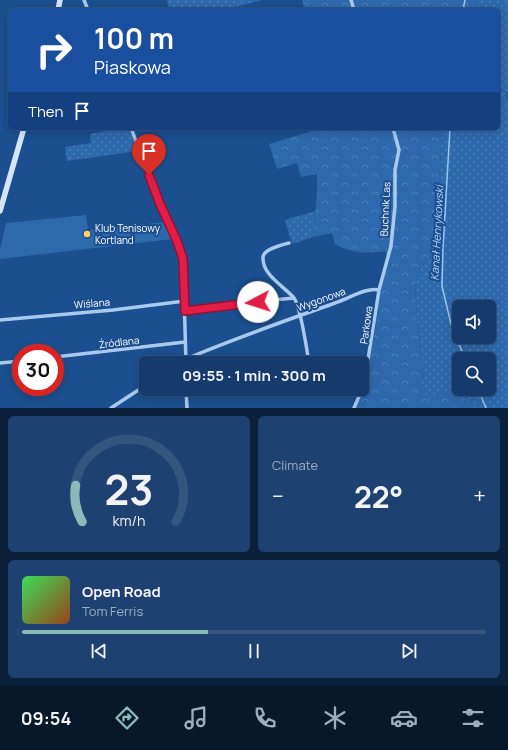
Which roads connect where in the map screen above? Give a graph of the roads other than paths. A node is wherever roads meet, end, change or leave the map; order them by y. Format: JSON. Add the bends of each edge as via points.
{"nodes":[{"id":1,"x":23,"y":130,"type":"edge"},
{"id":2,"x":132,"y":130,"type":"edge"},
{"id":3,"x":394,"y":130,"type":"edge"},
{"id":4,"x":0,"y":211,"type":"edge"},
{"id":5,"x":289,"y":243,"type":"dead end"},
{"id":6,"x":379,"y":290,"type":"junction"},
{"id":7,"x":294,"y":298,"type":"junction"},
{"id":8,"x":185,"y":301,"type":"junction"},
{"id":9,"x":185,"y":311,"type":"junction"},
{"id":10,"x":300,"y":316,"type":"junction"},
{"id":11,"x":0,"y":320,"type":"edge"},
{"id":12,"x":185,"y":342,"type":"junction"},
{"id":13,"x":64,"y":356,"type":"edge"},
{"id":14,"x":186,"y":356,"type":"edge"},
{"id":15,"x":197,"y":356,"type":"edge"},
{"id":16,"x":308,"y":356,"type":"edge"},
{"id":17,"x":12,"y":362,"type":"edge"},
{"id":18,"x":0,"y":363,"type":"edge"},
{"id":19,"x":139,"y":389,"type":"edge"},
{"id":20,"x":186,"y":396,"type":"edge"},
{"id":21,"x":111,"y":408,"type":"edge"},
{"id":22,"x":187,"y":408,"type":"edge"},
{"id":23,"x":354,"y":408,"type":"edge"}],
"edges":[{"from":1,"to":4,"type":"main road"},
{"from":2,"to":8,"type":"street","via":[[181,251]]},
{"from":3,"to":6,"type":"street","name":"Buchnik Las","via":[[399,150],[395,170],[395,206],[391,246]]},
{"from":5,"to":7,"type":"street","via":[[267,251],[263,256],[264,264],[272,278]]},
{"from":6,"to":10,"type":"street","name":"Wygonowa","via":[[372,288]]},
{"from":6,"to":23,"type":"street","name":"Parkowa","via":[[364,386]]},
{"from":7,"to":9,"type":"street"},
{"from":7,"to":10,"type":"street"},
{"from":8,"to":9,"type":"street"},
{"from":8,"to":11,"type":"street","name":"Wiślana"},
{"from":9,"to":12,"type":"street"},
{"from":10,"to":15,"type":"street","name":"Wygonowa","via":[[240,337]]},
{"from":10,"to":16,"type":"street"},
{"from":12,"to":13,"type":"street","name":"Źródlana"},
{"from":12,"to":14,"type":"street"},
{"from":17,"to":18,"type":"street"},
{"from":19,"to":21,"type":"street"},
{"from":20,"to":22,"type":"street"}]}
